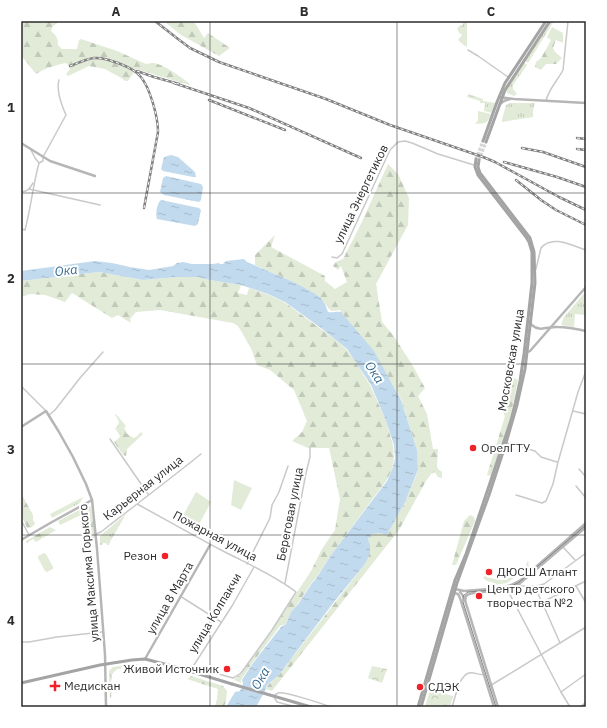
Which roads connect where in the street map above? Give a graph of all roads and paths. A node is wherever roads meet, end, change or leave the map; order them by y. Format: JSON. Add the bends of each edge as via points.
{"nodes":[{"id":1,"x":546,"y":21,"type":"edge"},
{"id":2,"x":550,"y":21,"type":"edge"},
{"id":3,"x":568,"y":21,"type":"edge"},
{"id":4,"x":468,"y":50,"type":"dead end"},
{"id":5,"x":508,"y":77,"type":"junction"},
{"id":6,"x":58,"y":80,"type":"dead end"},
{"id":7,"x":505,"y":90,"type":"junction"},
{"id":8,"x":500,"y":97,"type":"junction"},
{"id":9,"x":514,"y":99,"type":"junction"},
{"id":10,"x":546,"y":101,"type":"junction"},
{"id":11,"x":586,"y":103,"type":"edge"},
{"id":12,"x":498,"y":107,"type":"junction"},
{"id":13,"x":21,"y":143,"type":"edge"},
{"id":14,"x":30,"y":149,"type":"junction"},
{"id":15,"x":43,"y":157,"type":"junction"},
{"id":16,"x":478,"y":160,"type":"tunnel mouth"},
{"id":17,"x":39,"y":163,"type":"junction"},
{"id":18,"x":476,"y":165,"type":"junction"},
{"id":19,"x":95,"y":176,"type":"dead end"},
{"id":20,"x":34,"y":182,"type":"junction"},
{"id":21,"x":29,"y":189,"type":"junction"},
{"id":22,"x":33,"y":190,"type":"junction"},
{"id":23,"x":21,"y":191,"type":"edge"},
{"id":24,"x":100,"y":205,"type":"dead end"},
{"id":25,"x":21,"y":229,"type":"edge"},
{"id":26,"x":586,"y":250,"type":"edge"},
{"id":27,"x":332,"y":257,"type":"dead end"},
{"id":28,"x":535,"y":271,"type":"junction"},
{"id":29,"x":586,"y":287,"type":"edge"},
{"id":30,"x":531,"y":324,"type":"junction"},
{"id":31,"x":552,"y":327,"type":"junction"},
{"id":32,"x":586,"y":331,"type":"edge"},
{"id":33,"x":103,"y":352,"type":"dead end"},
{"id":34,"x":525,"y":353,"type":"junction"},
{"id":35,"x":586,"y":371,"type":"edge"},
{"id":36,"x":21,"y":386,"type":"edge"},
{"id":37,"x":46,"y":411,"type":"junction"},
{"id":38,"x":573,"y":411,"type":"junction"},
{"id":39,"x":586,"y":414,"type":"edge"},
{"id":40,"x":49,"y":415,"type":"junction"},
{"id":41,"x":21,"y":427,"type":"edge"},
{"id":42,"x":110,"y":439,"type":"dead end"},
{"id":43,"x":506,"y":443,"type":"junction"},
{"id":44,"x":310,"y":447,"type":"dead end"},
{"id":45,"x":201,"y":454,"type":"dead end"},
{"id":46,"x":558,"y":462,"type":"junction"},
{"id":47,"x":498,"y":464,"type":"junction"},
{"id":48,"x":288,"y":466,"type":"dead end"},
{"id":49,"x":579,"y":469,"type":"dead end"},
{"id":50,"x":586,"y":477,"type":"edge"},
{"id":51,"x":576,"y":486,"type":"dead end"},
{"id":52,"x":148,"y":494,"type":"junction"},
{"id":53,"x":516,"y":495,"type":"dead end"},
{"id":54,"x":586,"y":498,"type":"edge"},
{"id":55,"x":92,"y":500,"type":"junction"},
{"id":56,"x":137,"y":504,"type":"junction"},
{"id":57,"x":21,"y":520,"type":"edge"},
{"id":58,"x":586,"y":523,"type":"edge"},
{"id":59,"x":586,"y":527,"type":"edge"},
{"id":60,"x":96,"y":534,"type":"junction"},
{"id":61,"x":29,"y":535,"type":"junction"},
{"id":62,"x":21,"y":540,"type":"edge"},
{"id":63,"x":210,"y":545,"type":"junction"},
{"id":64,"x":562,"y":546,"type":"junction"},
{"id":65,"x":586,"y":553,"type":"edge"},
{"id":66,"x":576,"y":560,"type":"junction"},
{"id":67,"x":247,"y":564,"type":"junction"},
{"id":68,"x":254,"y":567,"type":"junction"},
{"id":69,"x":586,"y":581,"type":"edge"},
{"id":70,"x":518,"y":583,"type":"junction"},
{"id":71,"x":285,"y":584,"type":"junction"},
{"id":72,"x":537,"y":586,"type":"junction"},
{"id":73,"x":576,"y":586,"type":"junction"},
{"id":74,"x":507,"y":588,"type":"junction"},
{"id":75,"x":453,"y":590,"type":"junction"},
{"id":76,"x":466,"y":591,"type":"junction"},
{"id":77,"x":459,"y":592,"type":"junction"},
{"id":78,"x":462,"y":594,"type":"junction"},
{"id":79,"x":469,"y":594,"type":"junction"},
{"id":80,"x":180,"y":596,"type":"junction"},
{"id":81,"x":461,"y":600,"type":"junction"},
{"id":82,"x":465,"y":601,"type":"junction"},
{"id":83,"x":542,"y":602,"type":"junction"},
{"id":84,"x":586,"y":602,"type":"edge"},
{"id":85,"x":221,"y":622,"type":"junction"},
{"id":86,"x":586,"y":628,"type":"edge"},
{"id":87,"x":103,"y":632,"type":"junction"},
{"id":88,"x":21,"y":642,"type":"edge"},
{"id":89,"x":560,"y":643,"type":"junction"},
{"id":90,"x":542,"y":655,"type":"junction"},
{"id":91,"x":145,"y":659,"type":"junction"},
{"id":92,"x":105,"y":664,"type":"junction"},
{"id":93,"x":586,"y":674,"type":"edge"},
{"id":94,"x":484,"y":675,"type":"junction"},
{"id":95,"x":21,"y":683,"type":"edge"},
{"id":96,"x":490,"y":686,"type":"junction"},
{"id":97,"x":561,"y":692,"type":"junction"},
{"id":98,"x":586,"y":703,"type":"edge"},
{"id":99,"x":106,"y":707,"type":"edge"},
{"id":100,"x":296,"y":707,"type":"edge"},
{"id":101,"x":311,"y":707,"type":"edge"},
{"id":102,"x":331,"y":707,"type":"edge"},
{"id":103,"x":420,"y":707,"type":"edge"},
{"id":104,"x":452,"y":707,"type":"edge"},
{"id":105,"x":496,"y":707,"type":"edge"},
{"id":106,"x":570,"y":707,"type":"edge"},
{"id":107,"x":581,"y":707,"type":"edge"}],
"edges":[{"from":1,"to":5,"type":"main road"},
{"from":2,"to":7,"type":"main road"},
{"from":3,"to":10,"type":"street","via":[[563,68]]},
{"from":4,"to":5,"type":"street"},
{"from":5,"to":8,"type":"main road"},
{"from":6,"to":15,"type":"street","via":[[61,103],[66,115]]},
{"from":7,"to":8,"type":"main road"},
{"from":7,"to":9,"type":"main road","via":[[507,95]]},
{"from":8,"to":9,"type":"main road"},
{"from":8,"to":12,"type":"main road"},
{"from":8,"to":12,"type":"main road","via":[[484,141]]},
{"from":9,"to":10,"type":"main road"},
{"from":9,"to":12,"type":"main road","via":[[504,101]]},
{"from":10,"to":11,"type":"main road"},
{"from":13,"to":14,"type":"main road"},
{"from":14,"to":15,"type":"main road"},
{"from":14,"to":17,"type":"street"},
{"from":15,"to":17,"type":"street","via":[[43,161]]},
{"from":15,"to":19,"type":"main road"},
{"from":16,"to":18,"type":"main road"},
{"from":17,"to":20,"type":"street"},
{"from":18,"to":27,"type":"street","name":"улица Энергетиков","via":[[412,143],[400,141],[395,144],[342,254],[337,258]]},
{"from":18,"to":28,"type":"main road","name":"Московская улица","via":[[530,238]]},
{"from":18,"to":34,"type":"main road","name":"Московская улица","via":[[478,175],[526,237],[531,248],[532,283]]},
{"from":20,"to":21,"type":"street"},
{"from":20,"to":22,"type":"street"},
{"from":21,"to":22,"type":"street"},
{"from":21,"to":23,"type":"street","via":[[26,192]]},
{"from":22,"to":24,"type":"street"},
{"from":22,"to":25,"type":"street","via":[[25,230]]},
{"from":26,"to":28,"type":"street","via":[[556,241],[548,243],[541,248]]},
{"from":28,"to":30,"type":"main road","name":"Московская улица"},
{"from":29,"to":31,"type":"main road"},
{"from":30,"to":31,"type":"main road","via":[[541,329]]},
{"from":30,"to":34,"type":"main road","name":"Московская улица"},
{"from":31,"to":32,"type":"main road"},
{"from":31,"to":34,"type":"main road"},
{"from":33,"to":40,"type":"street"},
{"from":34,"to":43,"type":"main road","name":"Московская улица","via":[[523,381]]},
{"from":34,"to":47,"type":"main road","name":"Московская улица"},
{"from":35,"to":38,"type":"street"},
{"from":36,"to":37,"type":"street","name":"улица Максима Горького"},
{"from":37,"to":40,"type":"main road","name":"улица Максима Горького"},
{"from":37,"to":41,"type":"main road"},
{"from":38,"to":39,"type":"street"},
{"from":38,"to":46,"type":"street"},
{"from":40,"to":55,"type":"main road","name":"улица Максима Горького","via":[[73,457]]},
{"from":42,"to":52,"type":"street"},
{"from":43,"to":46,"type":"street","via":[[535,450],[541,457]]},
{"from":43,"to":47,"type":"main road","name":"Московская улица"},
{"from":44,"to":71,"type":"street","name":"Береговая улица"},
{"from":45,"to":52,"type":"street","name":"Карьерная улица"},
{"from":46,"to":53,"type":"street","via":[[546,501],[542,503]]},
{"from":47,"to":75,"type":"main road","name":"Московская улица"},
{"from":48,"to":67,"type":"street","name":"улица Колпакчи","via":[[272,505],[270,518]]},
{"from":49,"to":50,"type":"street"},
{"from":51,"to":54,"type":"street"},
{"from":52,"to":56,"type":"street","name":"Карьерная улица"},
{"from":55,"to":60,"type":"main road","name":"улица Максима Горького"},
{"from":55,"to":61,"type":"main road"},
{"from":56,"to":60,"type":"street","name":"Карьерная улица"},
{"from":56,"to":63,"type":"street","name":"Пожарная улица"},
{"from":57,"to":61,"type":"street"},
{"from":58,"to":64,"type":"main road"},
{"from":59,"to":64,"type":"main road"},
{"from":60,"to":87,"type":"main road","name":"улица Максима Горького"},
{"from":61,"to":62,"type":"main road"},
{"from":63,"to":67,"type":"street","name":"Пожарная улица"},
{"from":63,"to":80,"type":"main road","name":"улица 8 Марта"},
{"from":64,"to":66,"type":"street"},
{"from":64,"to":70,"type":"main road"},
{"from":65,"to":66,"type":"street"},
{"from":66,"to":72,"type":"street","via":[[546,583]]},
{"from":67,"to":68,"type":"street","name":"Пожарная улица"},
{"from":68,"to":71,"type":"street","name":"Пожарная улица"},
{"from":68,"to":85,"type":"street","name":"улица Колпакчи"},
{"from":69,"to":73,"type":"street"},
{"from":70,"to":72,"type":"street","via":[[521,586]]},
{"from":70,"to":74,"type":"main road"},
{"from":71,"to":85,"type":"street","name":"улица Колпакчи","via":[[296,592],[241,673],[232,678],[192,668]]},
{"from":72,"to":83,"type":"street"},
{"from":73,"to":83,"type":"street"},
{"from":73,"to":84,"type":"street"},
{"from":74,"to":76,"type":"main road"},
{"from":74,"to":79,"type":"main road"},
{"from":74,"to":90,"type":"street"},
{"from":75,"to":77,"type":"main road"},
{"from":75,"to":103,"type":"main road","name":"Московская улица"},
{"from":76,"to":77,"type":"main road"},
{"from":76,"to":78,"type":"main road"},
{"from":77,"to":78,"type":"main road"},
{"from":77,"to":81,"type":"main road"},
{"from":78,"to":79,"type":"main road"},
{"from":78,"to":81,"type":"main road"},
{"from":78,"to":82,"type":"main road"},
{"from":79,"to":82,"type":"main road"},
{"from":80,"to":85,"type":"street"},
{"from":80,"to":91,"type":"main road","name":"улица 8 Марта"},
{"from":81,"to":94,"type":"main road"},
{"from":82,"to":96,"type":"main road"},
{"from":83,"to":89,"type":"street"},
{"from":86,"to":89,"type":"street"},
{"from":87,"to":88,"type":"street"},
{"from":87,"to":92,"type":"main road","name":"улица Максима Горького"},
{"from":89,"to":90,"type":"street"},
{"from":90,"to":96,"type":"street"},
{"from":90,"to":97,"type":"street"},
{"from":91,"to":92,"type":"main road"},
{"from":91,"to":101,"type":"main road","bridge":true},
{"from":92,"to":95,"type":"main road"},
{"from":92,"to":99,"type":"main road","name":"улица Максима Горького"},
{"from":93,"to":97,"type":"street"},
{"from":94,"to":96,"type":"main road"},
{"from":94,"to":104,"type":"street","via":[[470,672],[466,674],[460,682]]},
{"from":96,"to":105,"type":"main road"},
{"from":97,"to":106,"type":"street"},
{"from":98,"to":107,"type":"main road"},
{"from":100,"to":102,"type":"street","via":[[276,701],[275,695],[279,693],[303,698]]}]}
